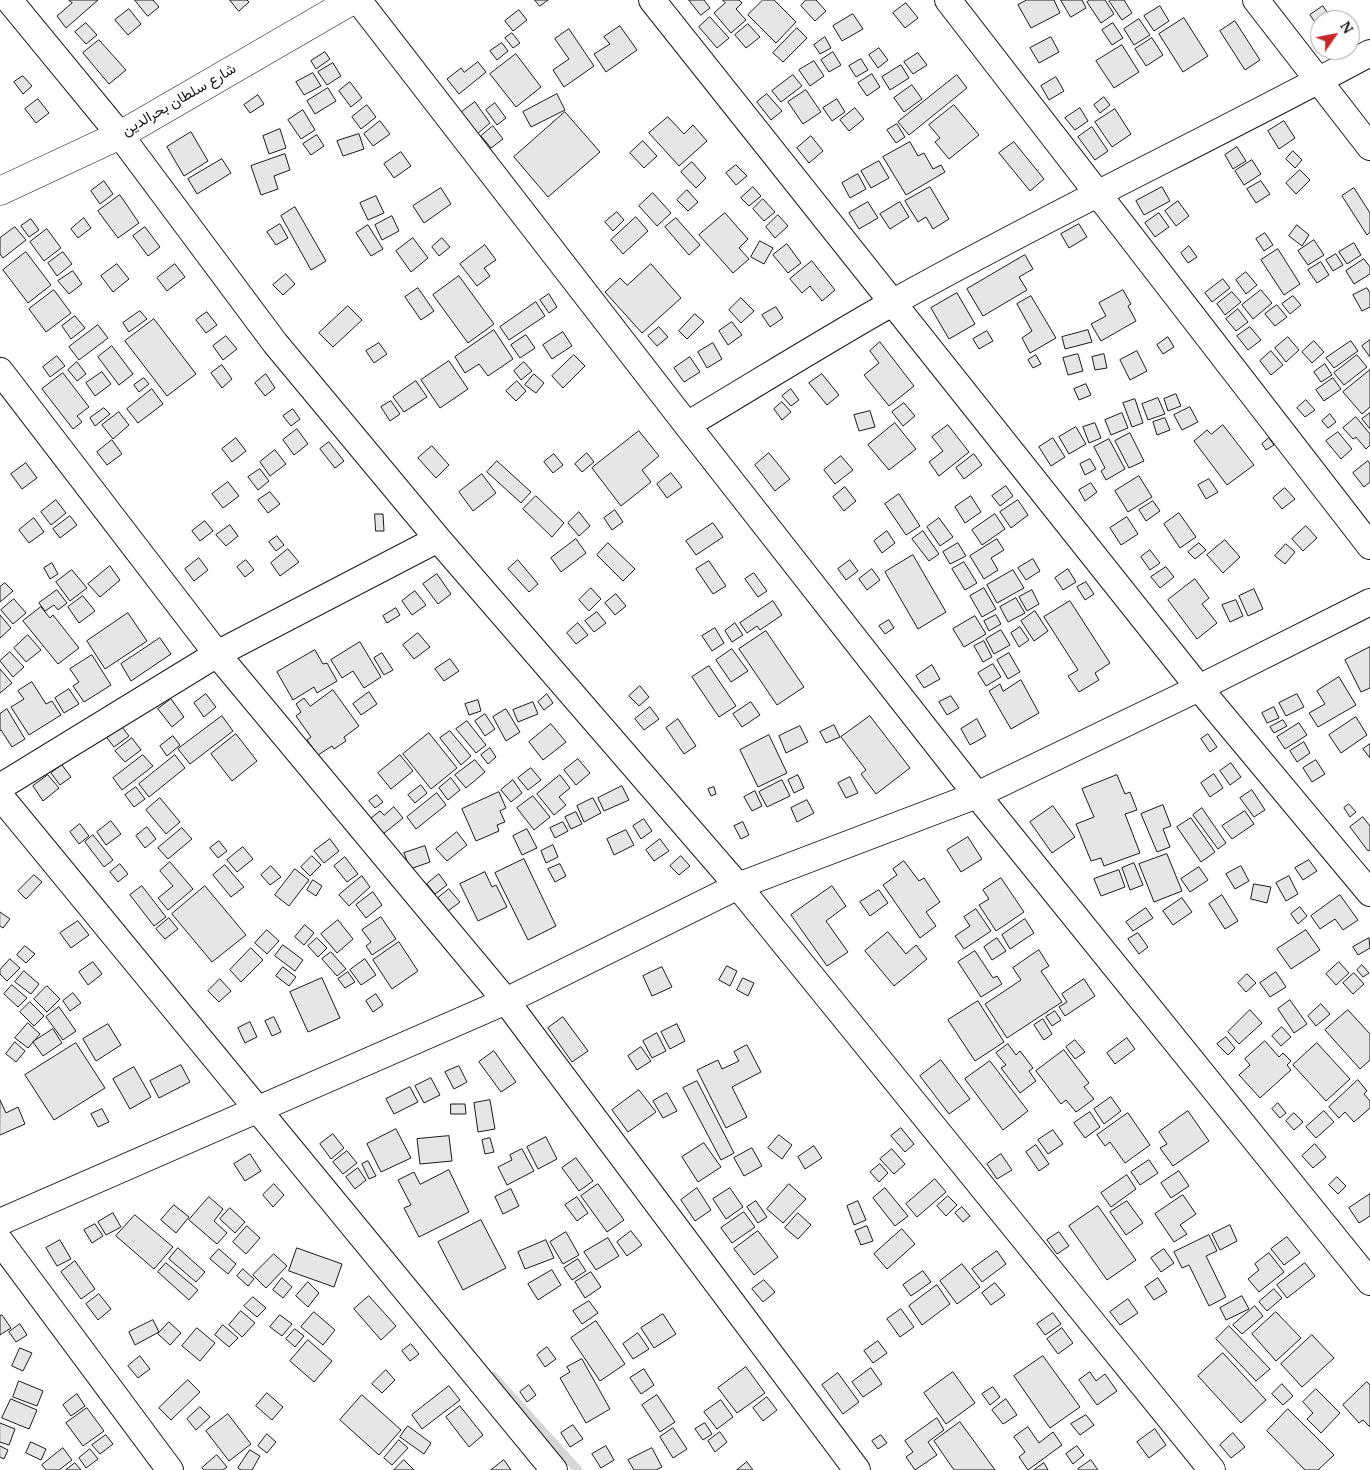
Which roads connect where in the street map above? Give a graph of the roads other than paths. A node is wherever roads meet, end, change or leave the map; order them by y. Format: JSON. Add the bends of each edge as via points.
{"nodes":[{"id":1,"x":9,"y":0,"type":"edge"},
{"id":2,"x":358,"y":0,"type":"edge"},
{"id":3,"x":652,"y":0,"type":"edge"},
{"id":4,"x":948,"y":0,"type":"edge"},
{"id":5,"x":1256,"y":0,"type":"edge"},
{"id":6,"x":337,"y":4,"type":"edge"},
{"id":7,"x":1370,"y":53,"type":"edge"},
{"id":8,"x":1318,"y":81,"type":"junction"},
{"id":9,"x":120,"y":135,"type":"junction"},
{"id":10,"x":1370,"y":147,"type":"edge"},
{"id":11,"x":0,"y":190,"type":"edge"},
{"id":12,"x":1098,"y":193,"type":"junction"},
{"id":13,"x":892,"y":303,"type":"junction"},
{"id":14,"x":0,"y":371,"type":"edge"},
{"id":15,"x":687,"y":425,"type":"junction"},
{"id":16,"x":438,"y":539,"type":"junction"},
{"id":17,"x":1370,"y":546,"type":"edge"},
{"id":18,"x":1370,"y":602,"type":"edge"},
{"id":19,"x":217,"y":654,"type":"junction"},
{"id":20,"x":1199,"y":688,"type":"junction"},
{"id":21,"x":0,"y":787,"type":"edge"},
{"id":22,"x":976,"y":795,"type":"junction"},
{"id":23,"x":0,"y":796,"type":"edge"},
{"id":24,"x":738,"y":886,"type":"junction"},
{"id":25,"x":1370,"y":893,"type":"edge"},
{"id":26,"x":506,"y":1001,"type":"junction"},
{"id":27,"x":257,"y":1109,"type":"junction"},
{"id":28,"x":0,"y":1222,"type":"edge"},
{"id":29,"x":0,"y":1241,"type":"edge"},
{"id":30,"x":1370,"y":1282,"type":"edge"},
{"id":31,"x":170,"y":1470,"type":"edge"},
{"id":32,"x":554,"y":1470,"type":"edge"},
{"id":33,"x":857,"y":1470,"type":"edge"},
{"id":34,"x":1212,"y":1470,"type":"edge"}],
"edges":[{"from":1,"to":9,"type":"street"},
{"from":2,"to":15,"type":"street"},
{"from":3,"to":13,"type":"street"},
{"from":4,"to":12,"type":"street"},
{"from":5,"to":8,"type":"street"},
{"from":6,"to":9,"type":"street","name":"شارع سلطان بحرالدين"},
{"from":7,"to":8,"type":"street"},
{"from":8,"to":10,"type":"street"},
{"from":8,"to":12,"type":"street"},
{"from":9,"to":11,"type":"street","name":"شارع سلطان بحرالدين"},
{"from":9,"to":16,"type":"street","via":[[275,343]]},
{"from":12,"to":13,"type":"street"},
{"from":12,"to":17,"type":"street"},
{"from":13,"to":15,"type":"street"},
{"from":13,"to":20,"type":"street"},
{"from":14,"to":19,"type":"street"},
{"from":15,"to":22,"type":"street"},
{"from":16,"to":19,"type":"street"},
{"from":16,"to":24,"type":"street"},
{"from":18,"to":20,"type":"street"},
{"from":19,"to":21,"type":"street"},
{"from":19,"to":26,"type":"street"},
{"from":20,"to":22,"type":"street"},
{"from":20,"to":25,"type":"street"},
{"from":22,"to":24,"type":"street"},
{"from":22,"to":30,"type":"street"},
{"from":23,"to":27,"type":"street"},
{"from":24,"to":26,"type":"street"},
{"from":24,"to":34,"type":"street"},
{"from":26,"to":27,"type":"street"},
{"from":26,"to":33,"type":"street"},
{"from":27,"to":28,"type":"street"},
{"from":27,"to":32,"type":"street"},
{"from":29,"to":31,"type":"street"}]}
